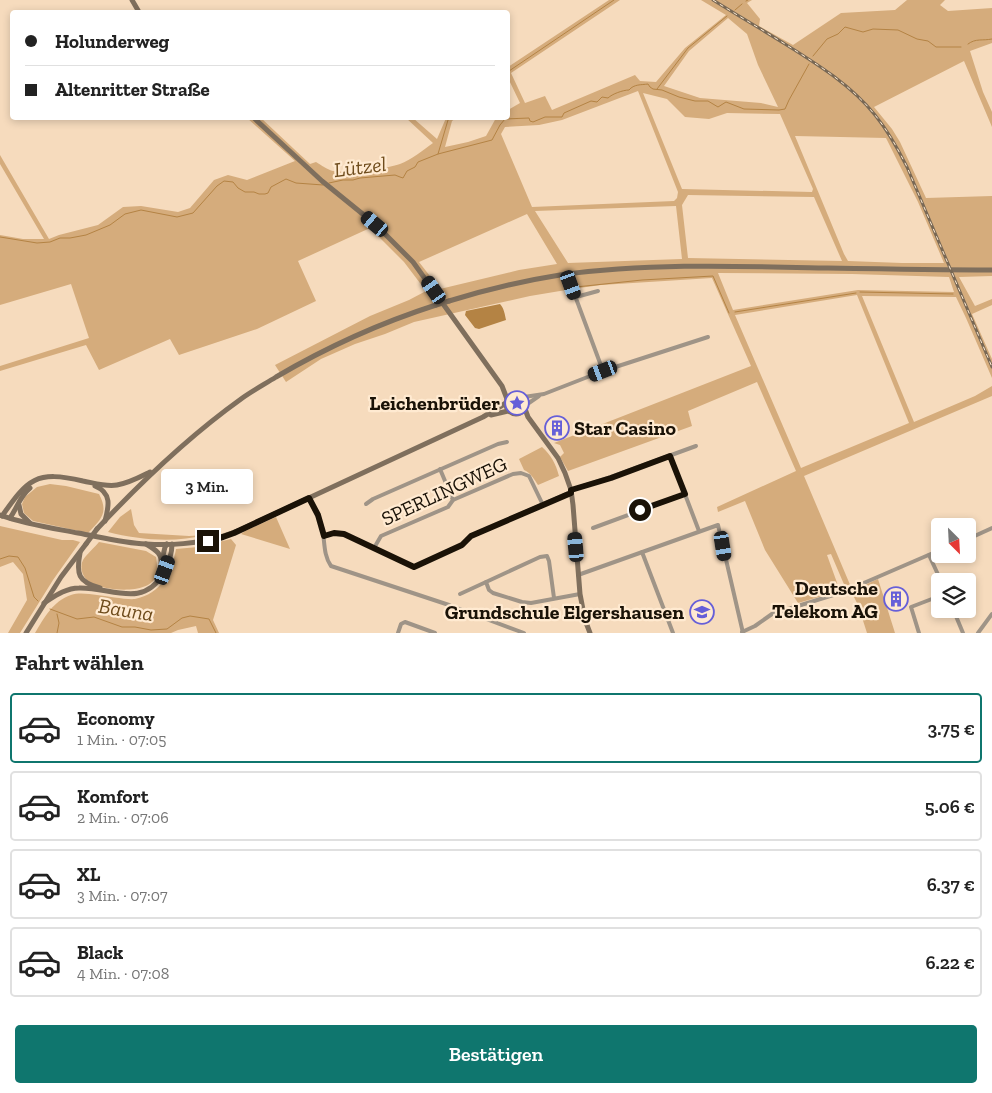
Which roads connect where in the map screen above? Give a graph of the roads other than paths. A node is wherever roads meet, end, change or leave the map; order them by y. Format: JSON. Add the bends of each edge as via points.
{"nodes":[{"id":1,"x":256,"y":120,"type":"edge"},
{"id":2,"x":992,"y":270,"type":"edge"},
{"id":3,"x":571,"y":285,"type":"dead end"},
{"id":4,"x":598,"y":291,"type":"dead end"},
{"id":5,"x":576,"y":298,"type":"junction"},
{"id":6,"x":708,"y":337,"type":"dead end"},
{"id":7,"x":603,"y":371,"type":"junction"},
{"id":8,"x":502,"y":386,"type":"junction"},
{"id":9,"x":513,"y":394,"type":"junction"},
{"id":10,"x":541,"y":395,"type":"junction"},
{"id":11,"x":524,"y":397,"type":"junction"},
{"id":12,"x":506,"y":401,"type":"junction"},
{"id":13,"x":525,"y":407,"type":"junction"},
{"id":14,"x":508,"y":411,"type":"junction"},
{"id":15,"x":517,"y":414,"type":"junction"},
{"id":16,"x":483,"y":417,"type":"junction"},
{"id":17,"x":507,"y":442,"type":"dead end"},
{"id":18,"x":696,"y":446,"type":"dead end"},
{"id":19,"x":550,"y":447,"type":"junction"},
{"id":20,"x":670,"y":456,"type":"junction"},
{"id":21,"x":440,"y":469,"type":"junction"},
{"id":22,"x":155,"y":470,"type":"junction"},
{"id":23,"x":571,"y":491,"type":"junction"},
{"id":24,"x":685,"y":494,"type":"junction"},
{"id":25,"x":309,"y":498,"type":"junction"},
{"id":26,"x":453,"y":500,"type":"junction"},
{"id":27,"x":19,"y":502,"type":"junction"},
{"id":28,"x":366,"y":504,"type":"dead end"},
{"id":29,"x":543,"y":505,"type":"junction"},
{"id":30,"x":1,"y":516,"type":"edge"},
{"id":31,"x":10,"y":518,"type":"junction"},
{"id":32,"x":105,"y":522,"type":"junction"},
{"id":33,"x":32,"y":524,"type":"junction"},
{"id":34,"x":593,"y":528,"type":"dead end"},
{"id":35,"x":992,"y":528,"type":"edge"},
{"id":36,"x":699,"y":531,"type":"junction"},
{"id":37,"x":976,"y":535,"type":"edge"},
{"id":38,"x":324,"y":536,"type":"junction"},
{"id":39,"x":146,"y":544,"type":"junction"},
{"id":40,"x":169,"y":544,"type":"junction"},
{"id":41,"x":374,"y":548,"type":"junction"},
{"id":42,"x":642,"y":552,"type":"junction"},
{"id":43,"x":80,"y":553,"type":"junction"},
{"id":44,"x":929,"y":555,"type":"joint"},
{"id":45,"x":162,"y":560,"type":"junction"},
{"id":46,"x":937,"y":573,"type":"edge"},
{"id":47,"x":578,"y":575,"type":"junction"},
{"id":48,"x":486,"y":582,"type":"junction"},
{"id":49,"x":460,"y":594,"type":"dead end"},
{"id":50,"x":580,"y":594,"type":"junction"},
{"id":51,"x":554,"y":598,"type":"junction"},
{"id":52,"x":931,"y":599,"type":"edge"},
{"id":53,"x":44,"y":603,"type":"junction"},
{"id":54,"x":992,"y":614,"type":"edge"},
{"id":55,"x":957,"y":618,"type":"edge"},
{"id":56,"x":742,"y":632,"type":"edge"},
{"id":57,"x":26,"y":633,"type":"edge"},
{"id":58,"x":398,"y":633,"type":"edge"},
{"id":59,"x":435,"y":633,"type":"edge"},
{"id":60,"x":524,"y":633,"type":"edge"},
{"id":61,"x":590,"y":633,"type":"edge"},
{"id":62,"x":673,"y":633,"type":"edge"},
{"id":63,"x":919,"y":633,"type":"edge"},
{"id":64,"x":963,"y":633,"type":"edge"},
{"id":65,"x":978,"y":633,"type":"edge"}],
"edges":[{"from":1,"to":8,"type":"main road","via":[[322,181],[375,224],[413,262]]},
{"from":2,"to":22,"type":"main road","bridge":true,"via":[[750,266],[642,268],[522,282],[402,316],[342,341],[242,398]]},
{"from":3,"to":5,"type":"street"},
{"from":4,"to":5,"type":"street"},
{"from":5,"to":7,"type":"street"},
{"from":6,"to":7,"type":"street"},
{"from":7,"to":10,"type":"street"},
{"from":8,"to":9,"type":"main road"},
{"from":8,"to":12,"type":"main road"},
{"from":9,"to":11,"type":"main road"},
{"from":9,"to":12,"type":"main road"},
{"from":10,"to":11,"type":"street"},
{"from":10,"to":13,"type":"street"},
{"from":11,"to":13,"type":"main road"},
{"from":12,"to":14,"type":"main road"},
{"from":12,"to":16,"type":"main road"},
{"from":13,"to":15,"type":"main road"},
{"from":13,"to":19,"type":"main road","via":[[528,417]]},
{"from":14,"to":15,"type":"main road"},
{"from":14,"to":16,"type":"main road"},
{"from":15,"to":19,"type":"main road"},
{"from":16,"to":25,"type":"main road"},
{"from":17,"to":21,"type":"street"},
{"from":18,"to":20,"type":"street"},
{"from":19,"to":23,"type":"main road"},
{"from":20,"to":23,"type":"street"},
{"from":20,"to":24,"type":"street"},
{"from":21,"to":26,"type":"street"},
{"from":21,"to":28,"type":"street"},
{"from":22,"to":30,"type":"main road","via":[[118,485],[48,476],[37,479],[22,490]]},
{"from":22,"to":32,"type":"main road"},
{"from":23,"to":29,"type":"street"},
{"from":23,"to":47,"type":"main road"},
{"from":24,"to":34,"type":"street"},
{"from":24,"to":36,"type":"street"},
{"from":25,"to":38,"type":"street"},
{"from":25,"to":40,"type":"main road","via":[[223,537]]},
{"from":26,"to":29,"type":"street","name":"SPERLINGWEG","via":[[522,473],[529,476]]},
{"from":26,"to":41,"type":"street","name":"SPERLINGWEG","via":[[448,507],[381,536]]},
{"from":27,"to":31,"type":"main road"},
{"from":27,"to":32,"type":"main road","via":[[37,482],[49,479],[76,482],[102,489],[108,502]]},
{"from":27,"to":33,"type":"main road","via":[[21,514]]},
{"from":29,"to":41,"type":"street","via":[[471,536],[462,545],[414,567]]},
{"from":30,"to":31,"type":"main road"},
{"from":31,"to":33,"type":"main road"},
{"from":32,"to":43,"type":"main road","bridge":true},
{"from":33,"to":39,"type":"main road"},
{"from":35,"to":37,"type":"street"},
{"from":36,"to":42,"type":"street"},
{"from":36,"to":56,"type":"street","via":[[718,525]]},
{"from":38,"to":41,"type":"street","via":[[344,534]]},
{"from":38,"to":60,"type":"street","via":[[327,559],[333,567]]},
{"from":39,"to":40,"type":"main road"},
{"from":39,"to":45,"type":"main road","via":[[158,551]]},
{"from":40,"to":45,"type":"main road"},
{"from":40,"to":53,"type":"main road","via":[[170,558],[165,570],[159,581],[145,591],[125,595],[69,589]]},
{"from":42,"to":47,"type":"street"},
{"from":42,"to":62,"type":"street"},
{"from":43,"to":45,"type":"main road","via":[[78,571],[85,583],[129,593],[149,587],[156,581]]},
{"from":43,"to":53,"type":"main road"},
{"from":44,"to":46,"type":"street"},
{"from":44,"to":56,"type":"street","via":[[843,592],[772,614]]},
{"from":47,"to":50,"type":"main road"},
{"from":48,"to":49,"type":"street"},
{"from":48,"to":51,"type":"street","via":[[493,593],[522,602]]},
{"from":48,"to":51,"type":"street","via":[[547,556]]},
{"from":50,"to":51,"type":"street"},
{"from":50,"to":61,"type":"main road"},
{"from":52,"to":63,"type":"street","via":[[910,607]]},
{"from":53,"to":57,"type":"main road"},
{"from":54,"to":65,"type":"street"},
{"from":55,"to":64,"type":"street"},
{"from":58,"to":59,"type":"street","via":[[405,622]]}]}
